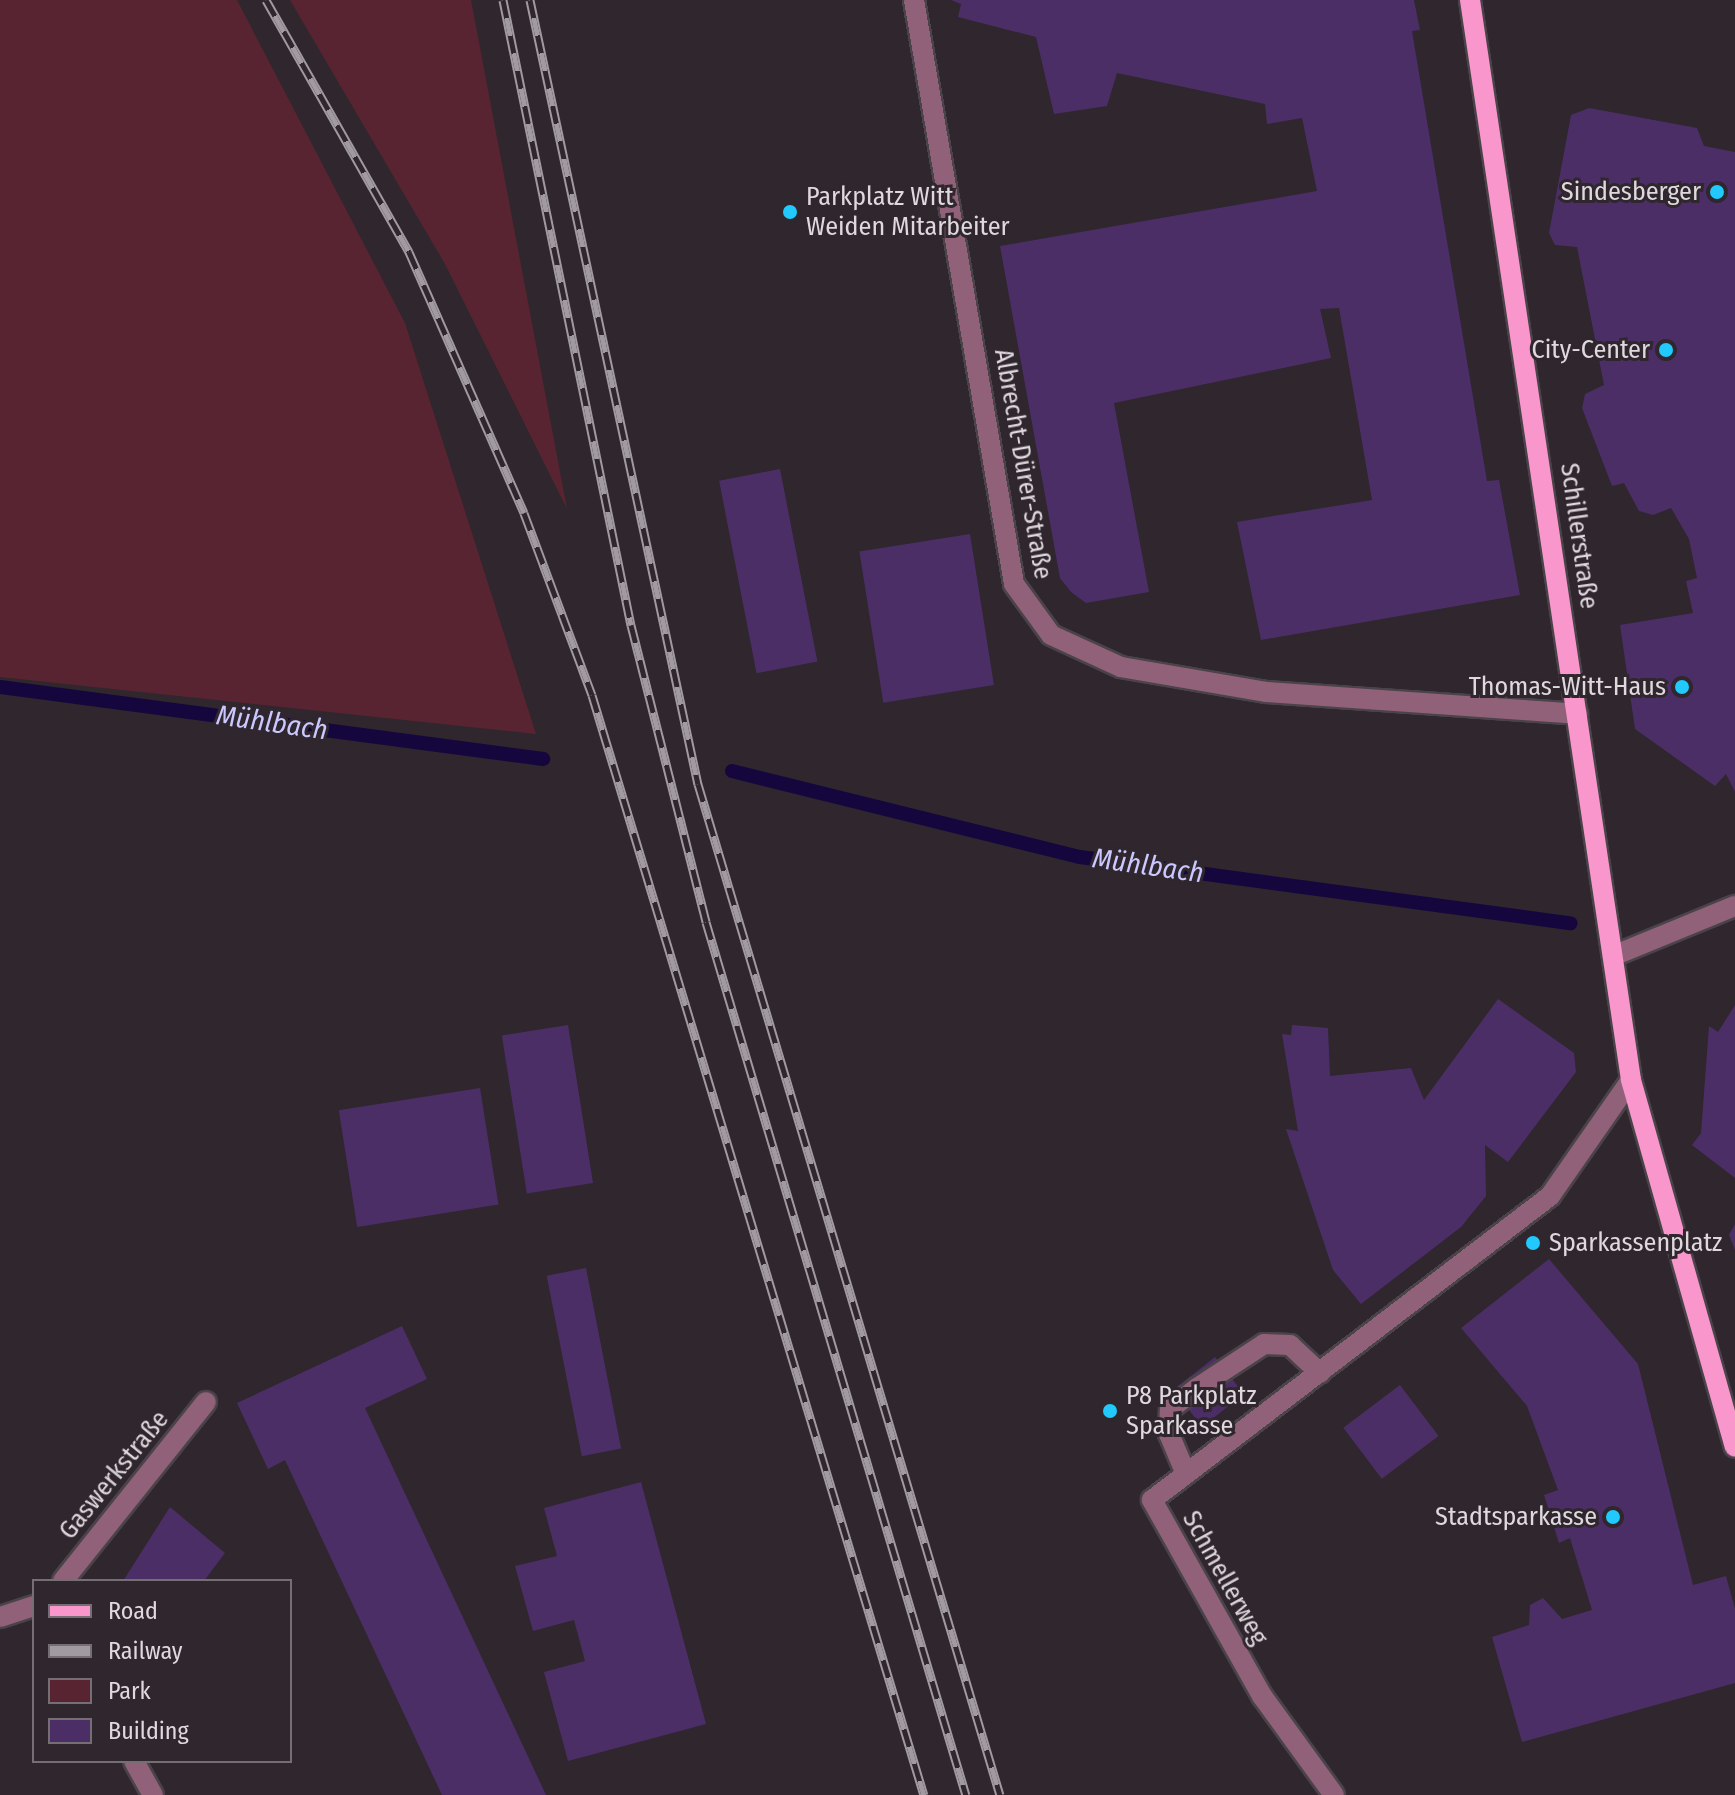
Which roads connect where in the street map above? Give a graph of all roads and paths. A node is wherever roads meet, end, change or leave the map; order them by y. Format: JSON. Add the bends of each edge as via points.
{"nodes":[{"id":1,"x":914,"y":0,"type":"edge"},
{"id":2,"x":1470,"y":0,"type":"edge"},
{"id":3,"x":1577,"y":714,"type":"junction"},
{"id":4,"x":1735,"y":906,"type":"edge"},
{"id":5,"x":1613,"y":956,"type":"junction"},
{"id":6,"x":1631,"y":1080,"type":"junction"},
{"id":7,"x":1320,"y":1373,"type":"junction"},
{"id":8,"x":206,"y":1402,"type":"dead end"},
{"id":9,"x":1735,"y":1447,"type":"edge"},
{"id":10,"x":1186,"y":1474,"type":"junction"},
{"id":11,"x":65,"y":1579,"type":"edge"},
{"id":12,"x":32,"y":1607,"type":"edge"},
{"id":13,"x":0,"y":1617,"type":"edge"},
{"id":14,"x":135,"y":1763,"type":"edge"},
{"id":15,"x":153,"y":1795,"type":"edge"},
{"id":16,"x":1334,"y":1795,"type":"edge"}],
"edges":[{"from":1,"to":3,"type":"street","name":"Albrecht-Dürer-Straße","via":[[1014,584],[1051,635],[1121,667],[1266,692]]},
{"from":2,"to":3,"type":"main road","name":"Schillerstraße"},
{"from":3,"to":5,"type":"main road","name":"Schillerstraße"},
{"from":4,"to":5,"type":"street"},
{"from":5,"to":6,"type":"main road","name":"Schillerstraße"},
{"from":6,"to":7,"type":"street","name":"Schmellerweg","via":[[1550,1196]]},
{"from":6,"to":9,"type":"main road","name":"Schillerstraße"},
{"from":7,"to":10,"type":"street","name":"Schmellerweg"},
{"from":7,"to":10,"type":"street","via":[[1290,1345],[1264,1344],[1197,1388],[1170,1409],[1169,1434]]},
{"from":8,"to":11,"type":"street","name":"Gaswerkstraße"},
{"from":10,"to":16,"type":"street","name":"Schmellerweg","via":[[1152,1500],[1262,1696]]},
{"from":12,"to":13,"type":"street"},
{"from":14,"to":15,"type":"street"}]}
